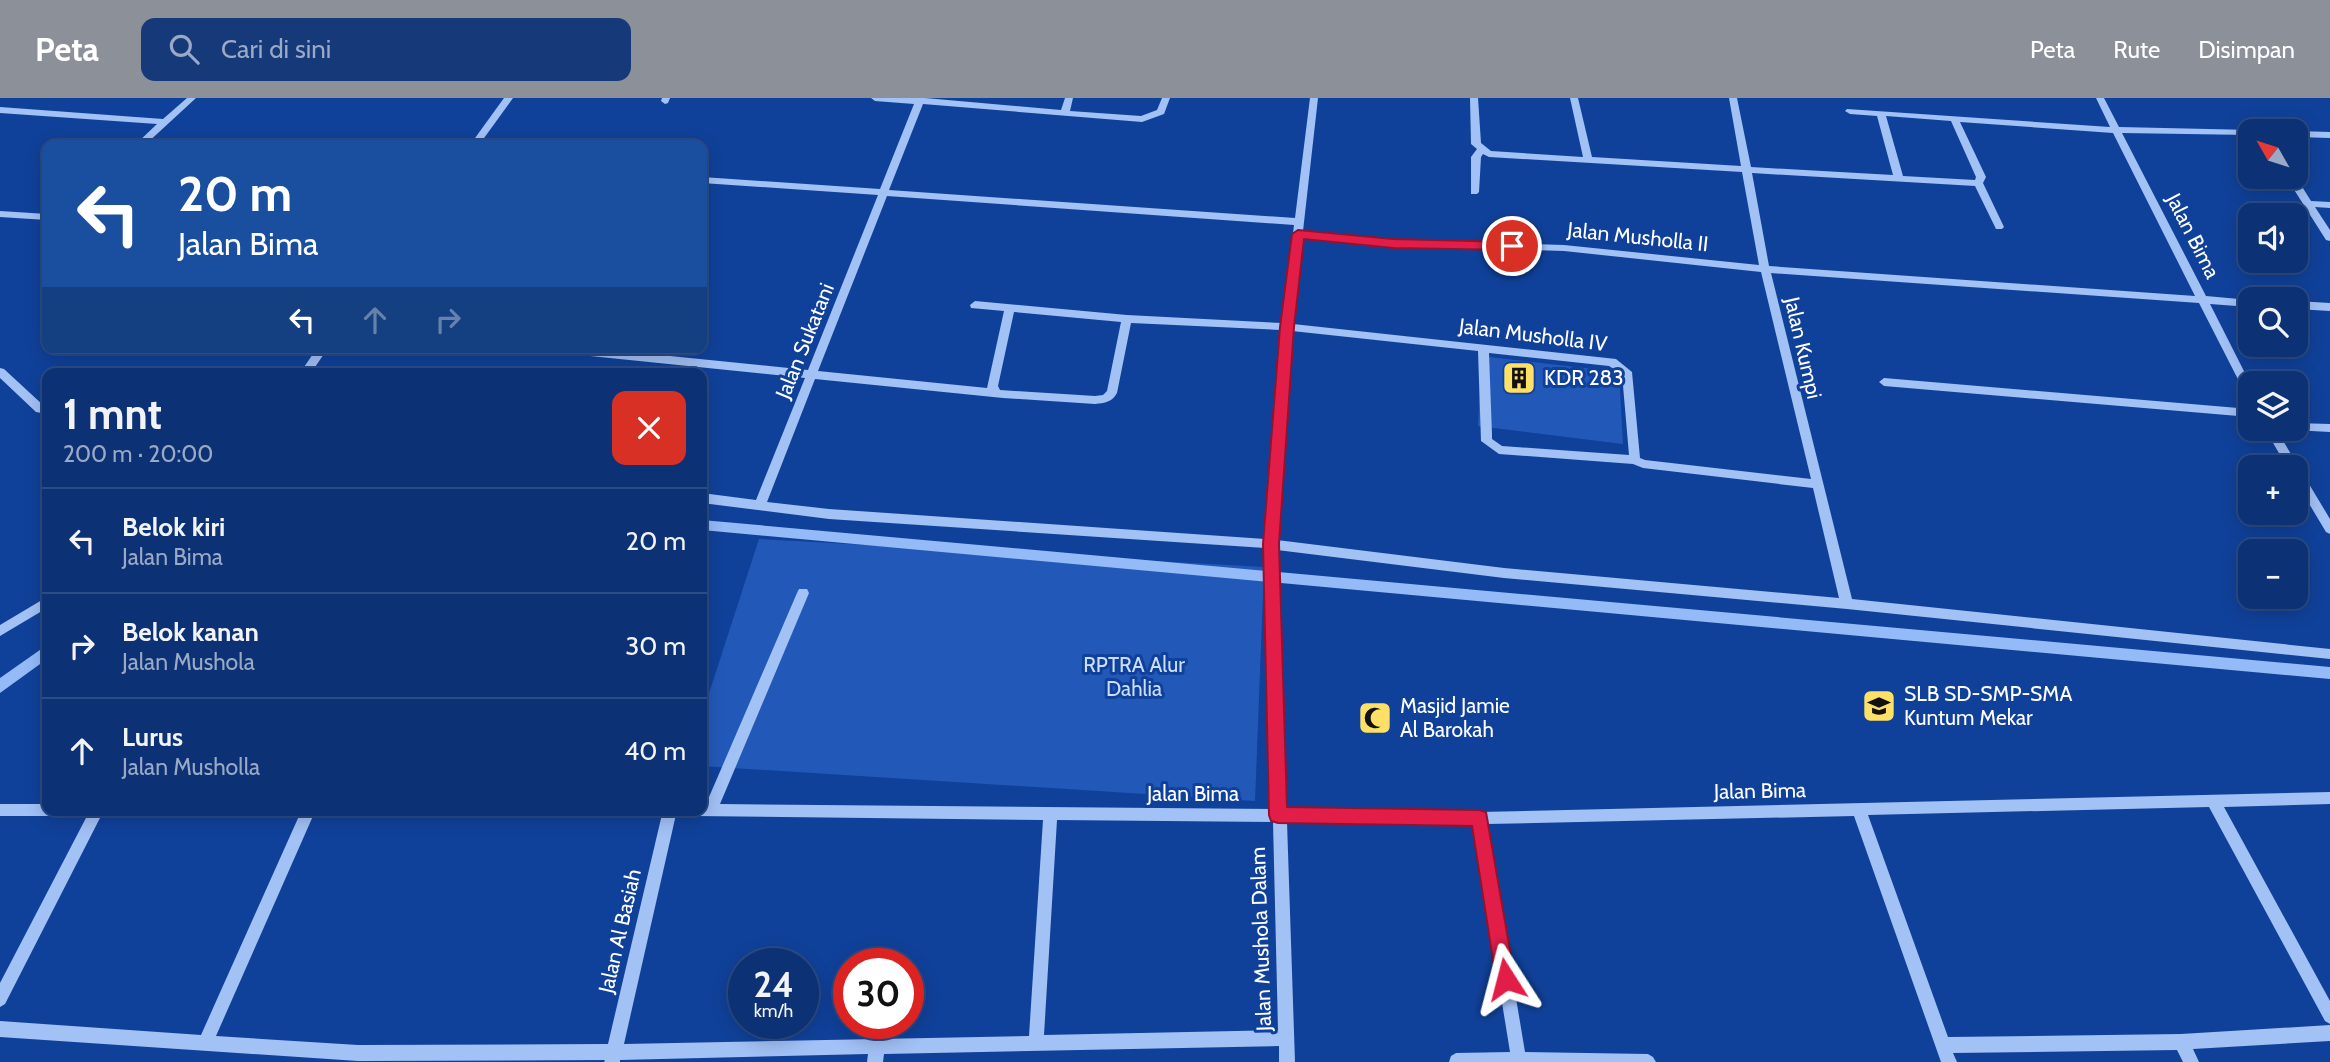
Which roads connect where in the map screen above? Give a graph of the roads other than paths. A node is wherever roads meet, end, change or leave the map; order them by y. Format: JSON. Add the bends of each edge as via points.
{"nodes":[{"id":1,"x":192,"y":98,"type":"edge"},
{"id":2,"x":509,"y":98,"type":"edge"},
{"id":3,"x":876,"y":98,"type":"edge"},
{"id":4,"x":1069,"y":98,"type":"edge"},
{"id":5,"x":1166,"y":98,"type":"edge"},
{"id":6,"x":1314,"y":98,"type":"edge"},
{"id":7,"x":1474,"y":98,"type":"edge"},
{"id":8,"x":1574,"y":98,"type":"edge"},
{"id":9,"x":1733,"y":98,"type":"edge"},
{"id":10,"x":2100,"y":98,"type":"edge"},
{"id":11,"x":920,"y":100,"type":"edge"},
{"id":12,"x":0,"y":110,"type":"edge"},
{"id":13,"x":1850,"y":111,"type":"dead end"},
{"id":14,"x":1065,"y":113,"type":"junction"},
{"id":15,"x":1881,"y":114,"type":"junction"},
{"id":16,"x":1955,"y":120,"type":"junction"},
{"id":17,"x":163,"y":122,"type":"junction"},
{"id":18,"x":2115,"y":130,"type":"junction"},
{"id":19,"x":2238,"y":132,"type":"edge"},
{"id":20,"x":2308,"y":134,"type":"edge"},
{"id":21,"x":2330,"y":135,"type":"edge"},
{"id":22,"x":146,"y":140,"type":"edge"},
{"id":23,"x":478,"y":140,"type":"edge"},
{"id":24,"x":1481,"y":150,"type":"junction"},
{"id":25,"x":1588,"y":159,"type":"junction"},
{"id":26,"x":1746,"y":169,"type":"junction"},
{"id":27,"x":1899,"y":178,"type":"junction"},
{"id":28,"x":707,"y":180,"type":"edge"},
{"id":29,"x":1978,"y":183,"type":"junction"},
{"id":30,"x":2299,"y":189,"type":"edge"},
{"id":31,"x":885,"y":191,"type":"junction"},
{"id":32,"x":1474,"y":192,"type":"dead end"},
{"id":33,"x":2309,"y":204,"type":"junction"},
{"id":34,"x":2330,"y":205,"type":"edge"},
{"id":35,"x":0,"y":214,"type":"edge"},
{"id":36,"x":42,"y":217,"type":"edge"},
{"id":37,"x":1300,"y":222,"type":"junction"},
{"id":38,"x":1999,"y":227,"type":"dead end"},
{"id":39,"x":1298,"y":234,"type":"junction"},
{"id":40,"x":2330,"y":238,"type":"edge"},
{"id":41,"x":1765,"y":269,"type":"junction"},
{"id":42,"x":2202,"y":300,"type":"junction"},
{"id":43,"x":2238,"y":302,"type":"edge"},
{"id":44,"x":975,"y":305,"type":"dead end"},
{"id":45,"x":2308,"y":306,"type":"edge"},
{"id":46,"x":1010,"y":307,"type":"junction"},
{"id":47,"x":2330,"y":307,"type":"edge"},
{"id":48,"x":1127,"y":319,"type":"junction"},
{"id":49,"x":1287,"y":327,"type":"junction"},
{"id":50,"x":1483,"y":348,"type":"junction"},
{"id":51,"x":631,"y":354,"type":"edge"},
{"id":52,"x":2239,"y":371,"type":"edge"},
{"id":53,"x":0,"y":372,"type":"edge"},
{"id":54,"x":812,"y":375,"type":"junction"},
{"id":55,"x":1884,"y":382,"type":"dead end"},
{"id":56,"x":996,"y":392,"type":"junction"},
{"id":57,"x":42,"y":409,"type":"edge"},
{"id":58,"x":2238,"y":412,"type":"edge"},
{"id":59,"x":2308,"y":427,"type":"edge"},
{"id":60,"x":2330,"y":428,"type":"edge"},
{"id":61,"x":1635,"y":460,"type":"junction"},
{"id":62,"x":1816,"y":484,"type":"junction"},
{"id":63,"x":2308,"y":492,"type":"edge"},
{"id":64,"x":707,"y":499,"type":"edge"},
{"id":65,"x":760,"y":505,"type":"junction"},
{"id":66,"x":2330,"y":529,"type":"edge"},
{"id":67,"x":1271,"y":544,"type":"junction"},
{"id":68,"x":803,"y":593,"type":"dead end"},
{"id":69,"x":1847,"y":604,"type":"junction"},
{"id":70,"x":42,"y":605,"type":"edge"},
{"id":71,"x":0,"y":631,"type":"edge"},
{"id":72,"x":2330,"y":654,"type":"edge"},
{"id":73,"x":2330,"y":798,"type":"edge"},
{"id":74,"x":707,"y":801,"type":"edge"},
{"id":75,"x":2213,"y":801,"type":"junction"},
{"id":76,"x":0,"y":810,"type":"edge"},
{"id":77,"x":42,"y":810,"type":"edge"},
{"id":78,"x":707,"y":810,"type":"edge"},
{"id":79,"x":1859,"y":810,"type":"junction"},
{"id":80,"x":1050,"y":814,"type":"junction"},
{"id":81,"x":1278,"y":815,"type":"junction"},
{"id":82,"x":94,"y":816,"type":"edge"},
{"id":83,"x":306,"y":816,"type":"edge"},
{"id":84,"x":669,"y":816,"type":"edge"},
{"id":85,"x":1479,"y":818,"type":"junction"},
{"id":86,"x":0,"y":999,"type":"edge"},
{"id":87,"x":2330,"y":1016,"type":"edge"},
{"id":88,"x":0,"y":1028,"type":"edge"},
{"id":89,"x":2330,"y":1033,"type":"edge"},
{"id":90,"x":1286,"y":1038,"type":"junction"},
{"id":91,"x":205,"y":1042,"type":"junction"},
{"id":92,"x":2181,"y":1042,"type":"junction"},
{"id":93,"x":1035,"y":1043,"type":"junction"},
{"id":94,"x":1942,"y":1045,"type":"junction"},
{"id":95,"x":876,"y":1054,"type":"edge"},
{"id":96,"x":613,"y":1057,"type":"edge"},
{"id":97,"x":356,"y":1058,"type":"edge"},
{"id":98,"x":1519,"y":1059,"type":"junction"},
{"id":99,"x":1456,"y":1061,"type":"edge"},
{"id":100,"x":1287,"y":1062,"type":"edge"},
{"id":101,"x":1648,"y":1062,"type":"edge"},
{"id":102,"x":1949,"y":1062,"type":"edge"},
{"id":103,"x":2191,"y":1062,"type":"edge"}],
"edges":[{"from":1,"to":17,"type":"street"},
{"from":2,"to":23,"type":"street"},
{"from":3,"to":11,"type":"street"},
{"from":4,"to":14,"type":"street"},
{"from":5,"to":14,"type":"street","via":[[1161,113],[1149,118]]},
{"from":6,"to":37,"type":"street"},
{"from":7,"to":24,"type":"street","via":[[1476,144]]},
{"from":8,"to":25,"type":"street"},
{"from":9,"to":26,"type":"street","name":"Jalan Kumpi"},
{"from":10,"to":18,"type":"street","name":"Jalan Bima"},
{"from":11,"to":14,"type":"street"},
{"from":11,"to":31,"type":"street","name":"Jalan Sukatani"},
{"from":12,"to":17,"type":"street"},
{"from":13,"to":15,"type":"street"},
{"from":15,"to":16,"type":"street"},
{"from":15,"to":27,"type":"street"},
{"from":16,"to":18,"type":"street"},
{"from":16,"to":29,"type":"street","via":[[1981,177]]},
{"from":17,"to":22,"type":"street"},
{"from":18,"to":19,"type":"street"},
{"from":18,"to":42,"type":"street","name":"Jalan Bima"},
{"from":20,"to":21,"type":"street"},
{"from":24,"to":25,"type":"street"},
{"from":24,"to":32,"type":"street","via":[[1476,157]]},
{"from":25,"to":26,"type":"street"},
{"from":26,"to":27,"type":"street"},
{"from":26,"to":41,"type":"street","name":"Jalan Kumpi"},
{"from":27,"to":29,"type":"street"},
{"from":28,"to":31,"type":"street"},
{"from":29,"to":38,"type":"street"},
{"from":30,"to":33,"type":"street"},
{"from":31,"to":37,"type":"street"},
{"from":31,"to":54,"type":"street","name":"Jalan Sukatani"},
{"from":33,"to":34,"type":"street"},
{"from":33,"to":40,"type":"street"},
{"from":35,"to":36,"type":"street"},
{"from":37,"to":39,"type":"street"},
{"from":39,"to":41,"type":"street","name":"Jalan Musholla II","via":[[1393,243],[1564,248]]},
{"from":39,"to":49,"type":"street"},
{"from":41,"to":42,"type":"street","name":"Jalan Musholla II"},
{"from":41,"to":62,"type":"street","name":"Jalan Kumpi"},
{"from":42,"to":43,"type":"street","name":"Jalan Musholla II"},
{"from":42,"to":52,"type":"street","name":"Jalan Bima"},
{"from":44,"to":46,"type":"street","name":"Jalan Musholla IV"},
{"from":45,"to":47,"type":"street"},
{"from":46,"to":48,"type":"street","name":"Jalan Musholla IV"},
{"from":46,"to":56,"type":"street","via":[[992,387]]},
{"from":48,"to":49,"type":"street","name":"Jalan Musholla IV"},
{"from":48,"to":56,"type":"street","via":[[1112,393],[1105,399]]},
{"from":49,"to":50,"type":"street","name":"Jalan Musholla IV"},
{"from":49,"to":67,"type":"street"},
{"from":50,"to":61,"type":"street","name":"Jalan Musholla IV","via":[[1612,362],[1624,368]]},
{"from":50,"to":61,"type":"street","via":[[1486,435],[1491,446]]},
{"from":51,"to":54,"type":"street"},
{"from":53,"to":57,"type":"street"},
{"from":54,"to":56,"type":"street"},
{"from":54,"to":65,"type":"street","name":"Jalan Sukatani"},
{"from":55,"to":58,"type":"street"},
{"from":59,"to":60,"type":"street"},
{"from":61,"to":62,"type":"street"},
{"from":62,"to":69,"type":"street","name":"Jalan Kumpi"},
{"from":63,"to":66,"type":"street"},
{"from":64,"to":65,"type":"street"},
{"from":65,"to":67,"type":"street","via":[[870,517]]},
{"from":67,"to":69,"type":"street","via":[[1504,573]]},
{"from":67,"to":81,"type":"street"},
{"from":68,"to":74,"type":"street"},
{"from":69,"to":72,"type":"street"},
{"from":70,"to":71,"type":"street"},
{"from":73,"to":75,"type":"street","name":"Jalan Bima"},
{"from":75,"to":79,"type":"street","name":"Jalan Bima"},
{"from":75,"to":87,"type":"street"},
{"from":76,"to":77,"type":"street"},
{"from":78,"to":80,"type":"street","name":"Jalan Bima"},
{"from":79,"to":85,"type":"street","name":"Jalan Bima"},
{"from":79,"to":94,"type":"street"},
{"from":80,"to":81,"type":"street","name":"Jalan Bima"},
{"from":80,"to":93,"type":"street"},
{"from":81,"to":85,"type":"street","name":"Jalan Bima"},
{"from":81,"to":90,"type":"street","name":"Jalan Mushola Dalam"},
{"from":82,"to":86,"type":"street"},
{"from":83,"to":91,"type":"street"},
{"from":84,"to":96,"type":"street","name":"Jalan Al Basiah"},
{"from":85,"to":98,"type":"street"},
{"from":88,"to":91,"type":"street"},
{"from":89,"to":92,"type":"street"},
{"from":90,"to":93,"type":"street"},
{"from":90,"to":100,"type":"street","name":"Jalan Mushola Dalam"},
{"from":91,"to":97,"type":"street"},
{"from":92,"to":94,"type":"street"},
{"from":92,"to":103,"type":"street"},
{"from":93,"to":95,"type":"street"},
{"from":94,"to":102,"type":"street"},
{"from":95,"to":96,"type":"street"},
{"from":96,"to":97,"type":"street"},
{"from":98,"to":99,"type":"street"},
{"from":98,"to":101,"type":"street"}]}
